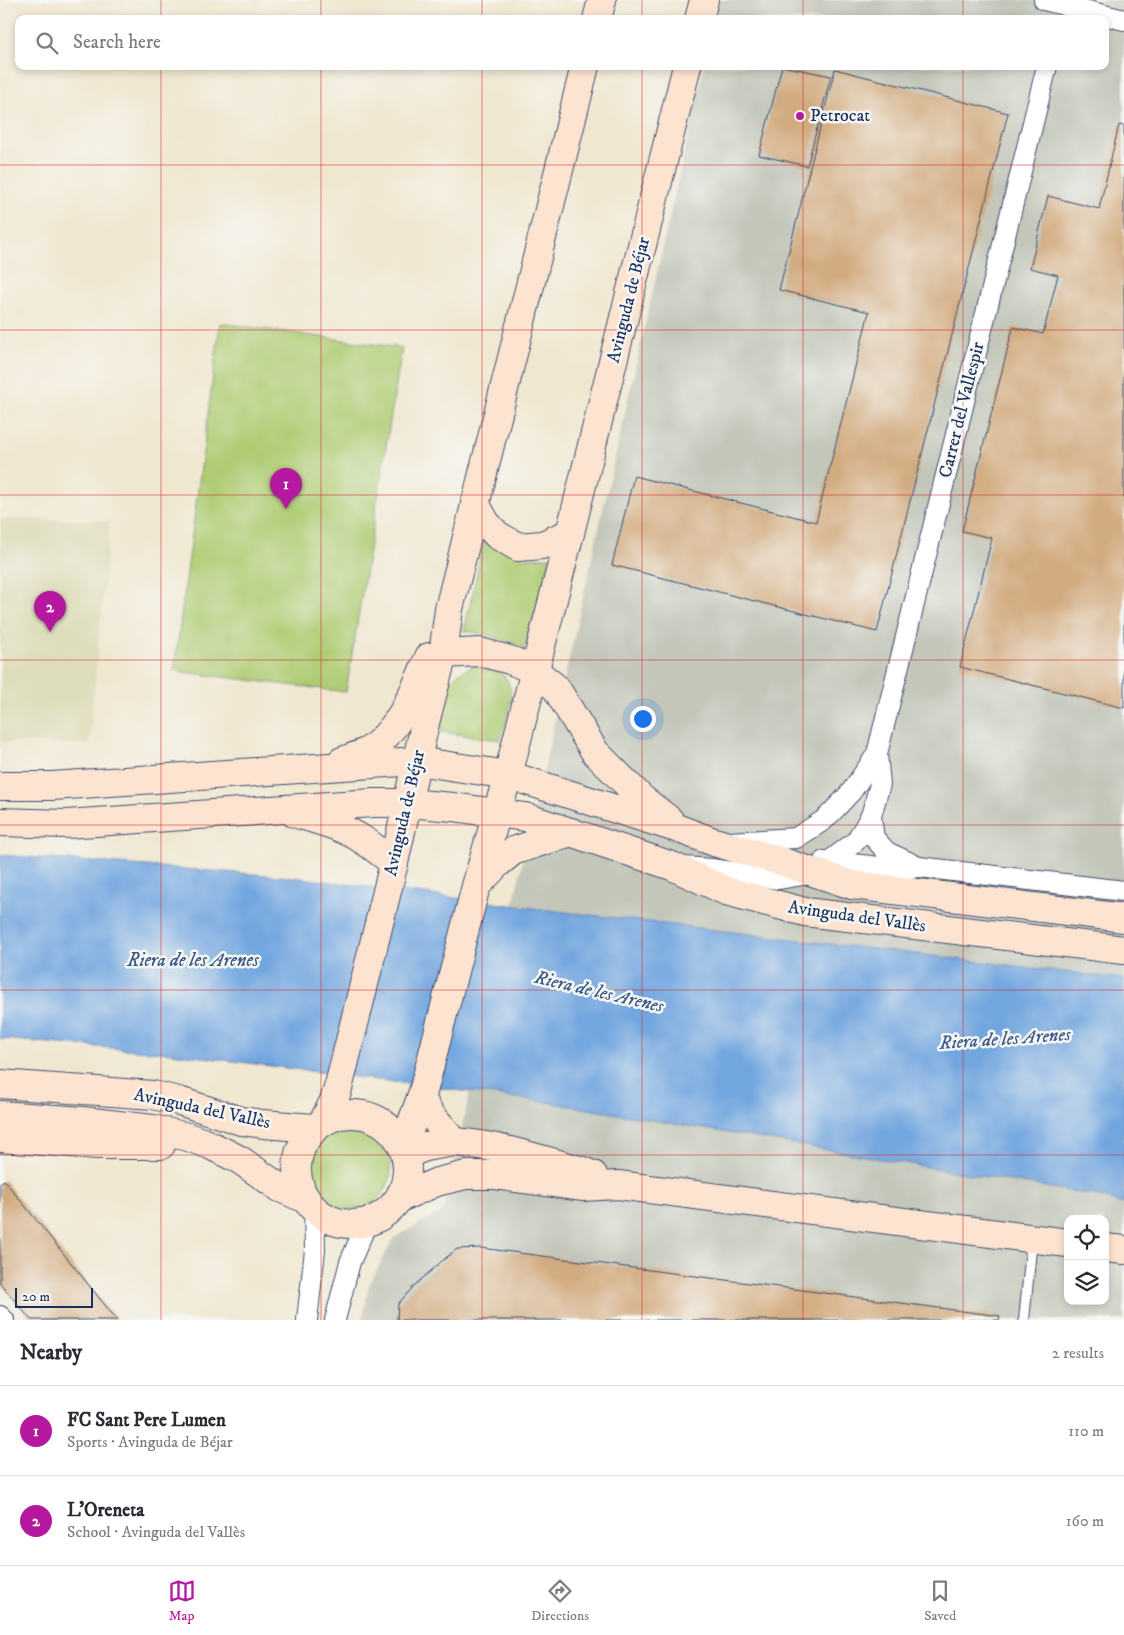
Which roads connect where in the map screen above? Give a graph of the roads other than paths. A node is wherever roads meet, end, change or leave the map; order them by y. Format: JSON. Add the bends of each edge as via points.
{"nodes":[{"id":1,"x":602,"y":0,"type":"edge"},
{"id":2,"x":704,"y":0,"type":"edge"},
{"id":3,"x":1055,"y":8,"type":"edge"},
{"id":4,"x":598,"y":15,"type":"edge"},
{"id":5,"x":700,"y":15,"type":"edge"},
{"id":6,"x":1095,"y":15,"type":"edge"},
{"id":7,"x":1109,"y":17,"type":"edge"},
{"id":8,"x":1124,"y":20,"type":"edge"},
{"id":9,"x":584,"y":70,"type":"edge"},
{"id":10,"x":686,"y":70,"type":"edge"},
{"id":11,"x":1046,"y":70,"type":"edge"},
{"id":12,"x":476,"y":503,"type":"junction"},
{"id":13,"x":570,"y":533,"type":"junction"},
{"id":14,"x":449,"y":609,"type":"junction"},
{"id":15,"x":549,"y":613,"type":"junction"},
{"id":16,"x":443,"y":654,"type":"junction"},
{"id":17,"x":534,"y":670,"type":"junction"},
{"id":18,"x":419,"y":680,"type":"junction"},
{"id":19,"x":556,"y":688,"type":"junction"},
{"id":20,"x":877,"y":754,"type":"junction"},
{"id":21,"x":417,"y":762,"type":"junction"},
{"id":22,"x":326,"y":766,"type":"junction"},
{"id":23,"x":0,"y":772,"type":"edge"},
{"id":24,"x":508,"y":775,"type":"junction"},
{"id":25,"x":0,"y":786,"type":"edge"},
{"id":26,"x":52,"y":786,"type":"junction"},
{"id":27,"x":408,"y":803,"type":"junction"},
{"id":28,"x":280,"y":809,"type":"junction"},
{"id":29,"x":496,"y":812,"type":"junction"},
{"id":30,"x":871,"y":816,"type":"junction"},
{"id":31,"x":0,"y":822,"type":"edge"},
{"id":32,"x":680,"y":829,"type":"junction"},
{"id":33,"x":572,"y":832,"type":"junction"},
{"id":34,"x":714,"y":842,"type":"junction"},
{"id":35,"x":394,"y":863,"type":"junction"},
{"id":36,"x":672,"y":866,"type":"junction"},
{"id":37,"x":822,"y":867,"type":"junction"},
{"id":38,"x":919,"y":867,"type":"junction"},
{"id":39,"x":476,"y":886,"type":"junction"},
{"id":40,"x":1124,"y":891,"type":"edge"},
{"id":41,"x":1124,"y":918,"type":"edge"},
{"id":42,"x":1124,"y":950,"type":"edge"},
{"id":43,"x":0,"y":1084,"type":"edge"},
{"id":44,"x":422,"y":1095,"type":"junction"},
{"id":45,"x":0,"y":1115,"type":"edge"},
{"id":46,"x":318,"y":1124,"type":"junction"},
{"id":47,"x":188,"y":1137,"type":"junction"},
{"id":48,"x":0,"y":1138,"type":"edge"},
{"id":49,"x":455,"y":1142,"type":"junction"},
{"id":50,"x":404,"y":1151,"type":"junction"},
{"id":51,"x":618,"y":1185,"type":"junction"},
{"id":52,"x":400,"y":1198,"type":"junction"},
{"id":53,"x":310,"y":1204,"type":"junction"},
{"id":54,"x":368,"y":1223,"type":"junction"},
{"id":55,"x":1032,"y":1239,"type":"junction"},
{"id":56,"x":1064,"y":1243,"type":"edge"},
{"id":57,"x":1109,"y":1248,"type":"edge"},
{"id":58,"x":1124,"y":1250,"type":"edge"},
{"id":59,"x":0,"y":1316,"type":"edge"},
{"id":60,"x":4,"y":1320,"type":"edge"},
{"id":61,"x":307,"y":1320,"type":"edge"},
{"id":62,"x":334,"y":1320,"type":"edge"},
{"id":63,"x":1024,"y":1320,"type":"edge"}],
"edges":[{"from":1,"to":4,"type":"main road"},
{"from":2,"to":5,"type":"main road"},
{"from":3,"to":6,"type":"street"},
{"from":7,"to":8,"type":"street"},
{"from":9,"to":12,"type":"main road","name":"Avinguda de Béjar"},
{"from":10,"to":13,"type":"main road","name":"Avinguda de Béjar"},
{"from":11,"to":20,"type":"street","name":"Carrer del Vallespir"},
{"from":12,"to":13,"type":"main road","via":[[486,523],[497,535],[518,547],[542,544]]},
{"from":12,"to":14,"type":"main road","name":"Avinguda de Béjar"},
{"from":13,"to":15,"type":"main road","name":"Avinguda de Béjar"},
{"from":14,"to":16,"type":"main road","name":"Avinguda de Béjar"},
{"from":14,"to":18,"type":"main road","name":"Avinguda del Vallès"},
{"from":15,"to":17,"type":"main road","name":"Avinguda de Béjar"},
{"from":15,"to":19,"type":"main road"},
{"from":16,"to":17,"type":"main road","via":[[480,652]]},
{"from":16,"to":18,"type":"main road"},
{"from":16,"to":21,"type":"main road","name":"Avinguda de Béjar"},
{"from":17,"to":19,"type":"main road"},
{"from":17,"to":24,"type":"main road","name":"Avinguda de Béjar"},
{"from":18,"to":22,"type":"main road","name":"Avinguda del Vallès","via":[[388,735],[366,752]]},
{"from":19,"to":32,"type":"main road","via":[[595,752],[641,798]]},
{"from":20,"to":30,"type":"street","via":[[880,784]]},
{"from":20,"to":34,"type":"street","via":[[842,803],[824,820],[796,838]]},
{"from":21,"to":22,"type":"main road","name":"Avinguda del Vallès"},
{"from":21,"to":24,"type":"main road","name":"Avinguda del Vallès"},
{"from":21,"to":27,"type":"main road","name":"Avinguda de Béjar"},
{"from":22,"to":26,"type":"main road","name":"Avinguda del Vallès"},
{"from":23,"to":26,"type":"street","name":"Avinguda del Vallès"},
{"from":24,"to":29,"type":"main road","name":"Avinguda de Béjar"},
{"from":24,"to":32,"type":"main road","name":"Avinguda del Vallès"},
{"from":25,"to":26,"type":"main road","name":"Avinguda del Vallès"},
{"from":27,"to":28,"type":"main road","name":"Avinguda del Vallès"},
{"from":27,"to":29,"type":"main road","name":"Avinguda del Vallès"},
{"from":27,"to":35,"type":"main road","name":"Avinguda de Béjar"},
{"from":28,"to":31,"type":"main road","name":"Avinguda del Vallès","via":[[66,824]]},
{"from":28,"to":35,"type":"main road","name":"Avinguda del Vallès","via":[[346,831]]},
{"from":29,"to":33,"type":"main road","name":"Avinguda del Vallès","via":[[525,817]]},
{"from":29,"to":39,"type":"main road","name":"Avinguda de Béjar"},
{"from":30,"to":37,"type":"street","via":[[856,841]]},
{"from":30,"to":38,"type":"street","name":"Avinguda del Vallès","via":[[874,838],[887,852]]},
{"from":32,"to":34,"type":"main road","name":"Avinguda del Vallès"},
{"from":33,"to":36,"type":"main road","name":"Avinguda del Vallès"},
{"from":33,"to":39,"type":"main road","via":[[513,852]]},
{"from":34,"to":37,"type":"main road","name":"Avinguda del Vallès","via":[[780,861]]},
{"from":35,"to":46,"type":"main road","name":"Avinguda de Béjar","via":[[339,1085],[334,1101]]},
{"from":36,"to":37,"type":"street","via":[[779,879]]},
{"from":36,"to":42,"type":"main road","name":"Avinguda del Vallès","via":[[726,891],[805,912]]},
{"from":37,"to":38,"type":"street","name":"Avinguda del Vallès"},
{"from":37,"to":41,"type":"main road","name":"Avinguda del Vallès","via":[[852,885]]},
{"from":38,"to":40,"type":"street","name":"Avinguda del Vallès"},
{"from":39,"to":44,"type":"main road","name":"Avinguda de Béjar"},
{"from":43,"to":46,"type":"main road","name":"Avinguda del Vallès","via":[[153,1095],[241,1121]]},
{"from":44,"to":49,"type":"main road","via":[[431,1116]]},
{"from":44,"to":50,"type":"main road","name":"Avinguda de Béjar"},
{"from":45,"to":47,"type":"main road","name":"Avinguda del Vallès","via":[[152,1129]]},
{"from":46,"to":50,"type":"main road","via":[[350,1114],[366,1115],[382,1122],[394,1133]]},
{"from":46,"to":53,"type":"main road","via":[[300,1151],[297,1168],[299,1184]]},
{"from":47,"to":48,"type":"main road","name":"Avinguda del Vallès","via":[[157,1146]]},
{"from":47,"to":53,"type":"main road","name":"Avinguda del Vallès","via":[[240,1160]]},
{"from":49,"to":50,"type":"main road"},
{"from":49,"to":51,"type":"main road","via":[[499,1149],[580,1170]]},
{"from":50,"to":52,"type":"main road","via":[[407,1173]]},
{"from":51,"to":52,"type":"main road","via":[[582,1187],[494,1175],[466,1175],[438,1182]]},
{"from":51,"to":55,"type":"main road"},
{"from":52,"to":54,"type":"main road","via":[[386,1213]]},
{"from":53,"to":54,"type":"main road","via":[[326,1218],[339,1223]]},
{"from":53,"to":61,"type":"street","via":[[315,1250]]},
{"from":54,"to":62,"type":"street","via":[[350,1262]]},
{"from":55,"to":56,"type":"main road"},
{"from":55,"to":63,"type":"lane"},
{"from":57,"to":58,"type":"main road"},
{"from":59,"to":60,"type":"street"}]}
